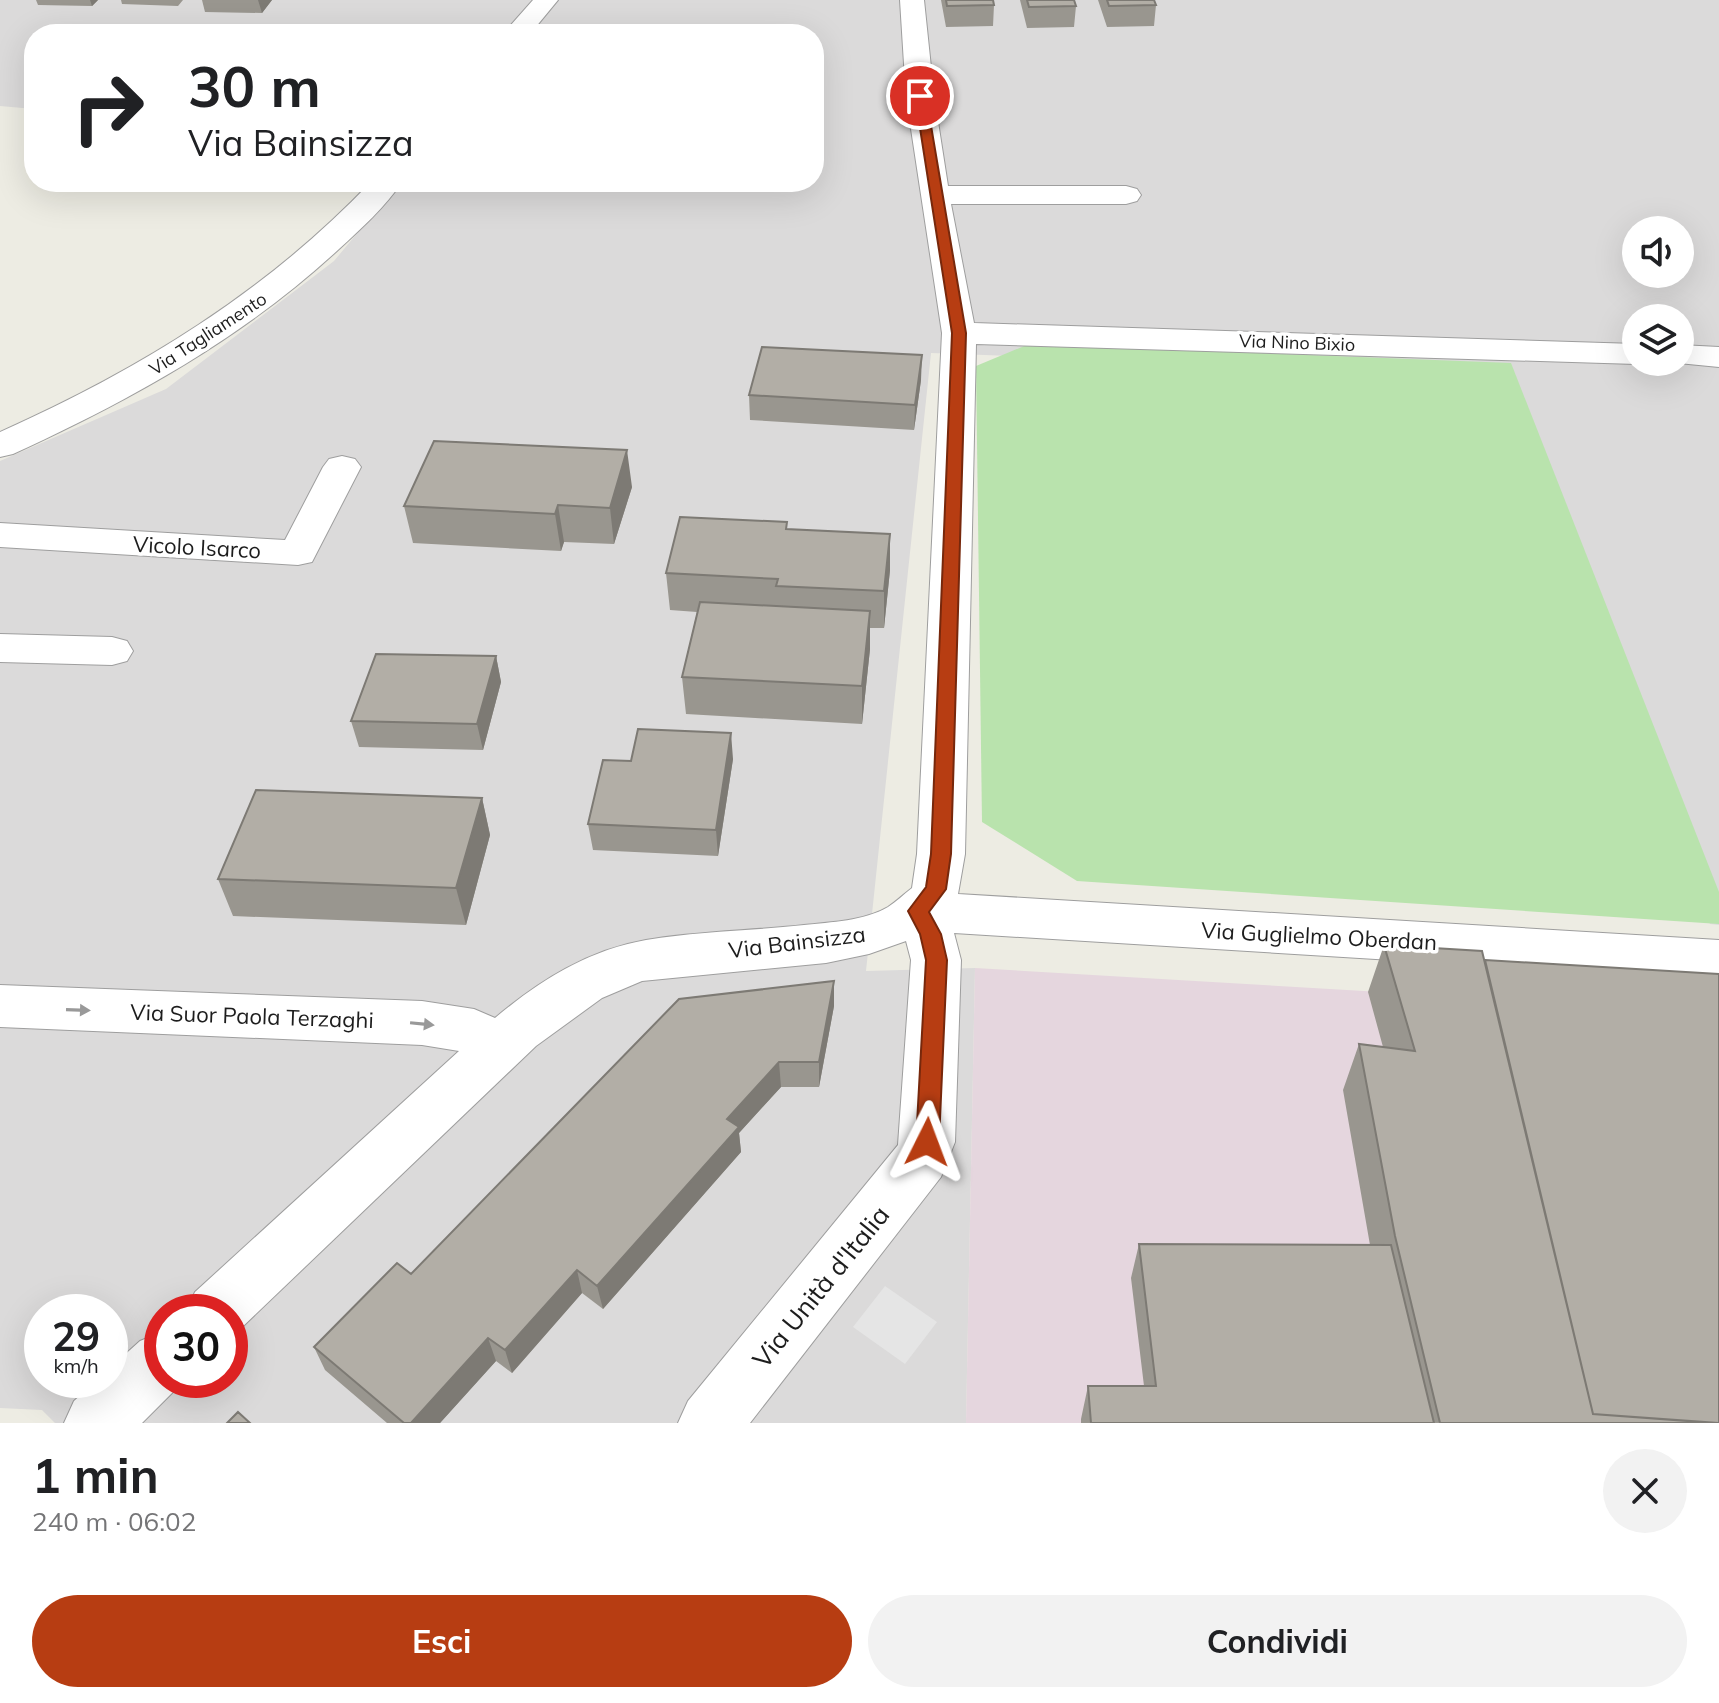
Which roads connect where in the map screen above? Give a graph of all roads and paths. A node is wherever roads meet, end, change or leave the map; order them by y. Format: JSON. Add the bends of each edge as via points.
{"nodes":[{"id":1,"x":546,"y":0,"type":"edge"},
{"id":2,"x":912,"y":0,"type":"edge"},
{"id":3,"x":525,"y":24,"type":"edge"},
{"id":4,"x":378,"y":192,"type":"edge"},
{"id":5,"x":934,"y":195,"type":"junction"},
{"id":6,"x":1126,"y":195,"type":"dead end"},
{"id":7,"x":959,"y":333,"type":"junction"},
{"id":8,"x":1622,"y":354,"type":"edge"},
{"id":9,"x":1694,"y":356,"type":"edge"},
{"id":10,"x":1719,"y":357,"type":"edge"},
{"id":11,"x":0,"y":446,"type":"edge"},
{"id":12,"x":342,"y":467,"type":"dead end"},
{"id":13,"x":0,"y":535,"type":"edge"},
{"id":14,"x":0,"y":648,"type":"edge"},
{"id":15,"x":112,"y":651,"type":"dead end"},
{"id":16,"x":918,"y":911,"type":"junction"},
{"id":17,"x":1719,"y":960,"type":"edge"},
{"id":18,"x":0,"y":1006,"type":"edge"},
{"id":19,"x":494,"y":1053,"type":"junction"},
{"id":20,"x":235,"y":1294,"type":"edge"},
{"id":21,"x":144,"y":1379,"type":"edge"},
{"id":22,"x":96,"y":1423,"type":"edge"},
{"id":23,"x":710,"y":1423,"type":"edge"}],
"edges":[{"from":1,"to":3,"type":"street"},
{"from":2,"to":5,"type":"street"},
{"from":4,"to":11,"type":"street","name":"Via Tagliamento","via":[[349,226],[273,292],[168,363]]},
{"from":5,"to":6,"type":"street"},
{"from":5,"to":7,"type":"street"},
{"from":7,"to":8,"type":"street","name":"Via Nino Bixio"},
{"from":7,"to":16,"type":"street","via":[[941,854],[936,889]]},
{"from":9,"to":10,"type":"street"},
{"from":12,"to":13,"type":"street","name":"Vicolo Isarco","via":[[298,553]]},
{"from":14,"to":15,"type":"street"},
{"from":16,"to":17,"type":"street","name":"Via Guglielmo Oberdan"},
{"from":16,"to":19,"type":"street","name":"Via Bainsizza","via":[[892,927],[837,940],[667,957],[611,970],[565,993]]},
{"from":16,"to":23,"type":"street","name":"Via Unità d'Italia","via":[[936,960],[927,1142],[921,1159]]},
{"from":18,"to":19,"type":"street","name":"Via Suor Paola Terzaghi","one_way":true,"via":[[422,1023],[474,1031]]},
{"from":19,"to":20,"type":"street","name":"Via Bainsizza"},
{"from":21,"to":22,"type":"street"}]}
